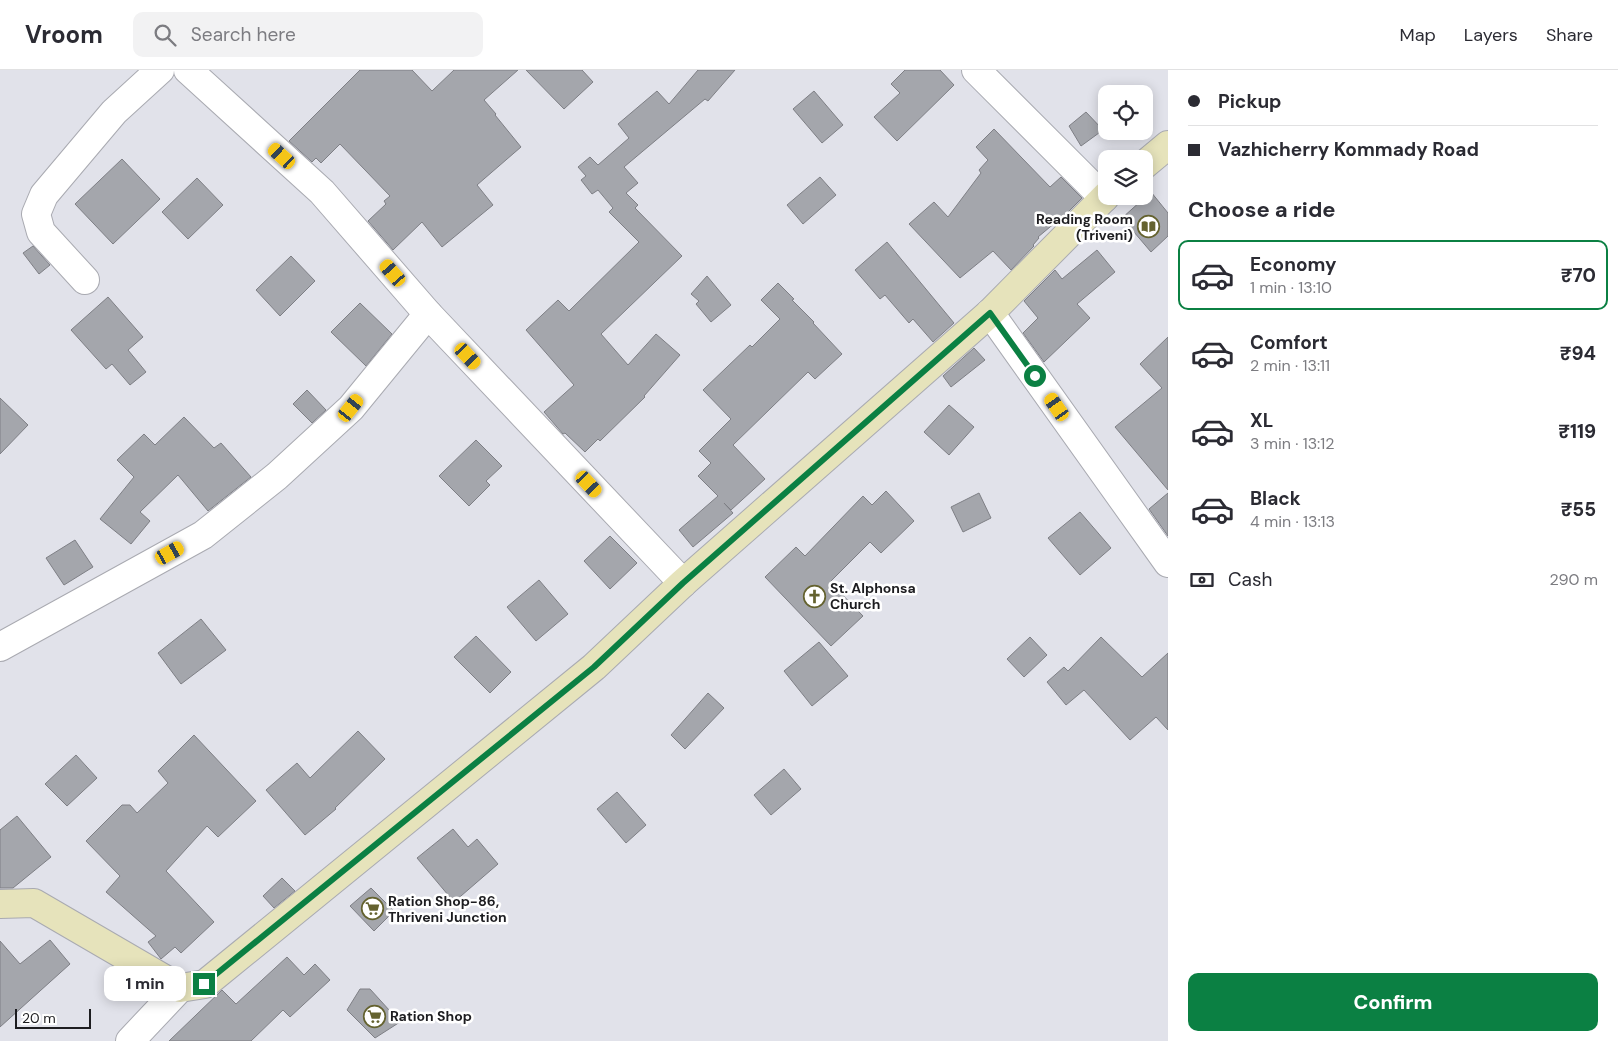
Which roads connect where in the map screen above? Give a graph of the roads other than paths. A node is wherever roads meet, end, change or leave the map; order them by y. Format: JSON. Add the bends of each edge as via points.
{"nodes":[{"id":1,"x":160,"y":70,"type":"edge"},
{"id":2,"x":188,"y":70,"type":"edge"},
{"id":3,"x":976,"y":70,"type":"edge"},
{"id":4,"x":1168,"y":145,"type":"edge"},
{"id":5,"x":1153,"y":158,"type":"edge"},
{"id":6,"x":1098,"y":190,"type":"edge"},
{"id":7,"x":1098,"y":204,"type":"edge"},
{"id":8,"x":85,"y":280,"type":"dead end"},
{"id":9,"x":990,"y":313,"type":"junction"},
{"id":10,"x":428,"y":314,"type":"junction"},
{"id":11,"x":1168,"y":563,"type":"edge"},
{"id":12,"x":683,"y":583,"type":"junction"},
{"id":13,"x":0,"y":647,"type":"edge"},
{"id":14,"x":0,"y":904,"type":"edge"},
{"id":15,"x":180,"y":988,"type":"junction"},
{"id":16,"x":130,"y":1041,"type":"edge"}],
"edges":[{"from":1,"to":8,"type":"street","via":[[114,112],[44,195],[36,214],[41,232]]},
{"from":2,"to":10,"type":"street","via":[[322,192]]},
{"from":3,"to":6,"type":"street"},
{"from":4,"to":5,"type":"main road"},
{"from":7,"to":9,"type":"main road"},
{"from":9,"to":11,"type":"street"},
{"from":9,"to":12,"type":"main road"},
{"from":10,"to":12,"type":"street"},
{"from":10,"to":13,"type":"street","via":[[351,408],[277,476],[203,534]]},
{"from":12,"to":15,"type":"main road","via":[[594,667],[241,955],[204,984]]},
{"from":14,"to":15,"type":"main road","via":[[34,903]]},
{"from":15,"to":16,"type":"street"}]}
